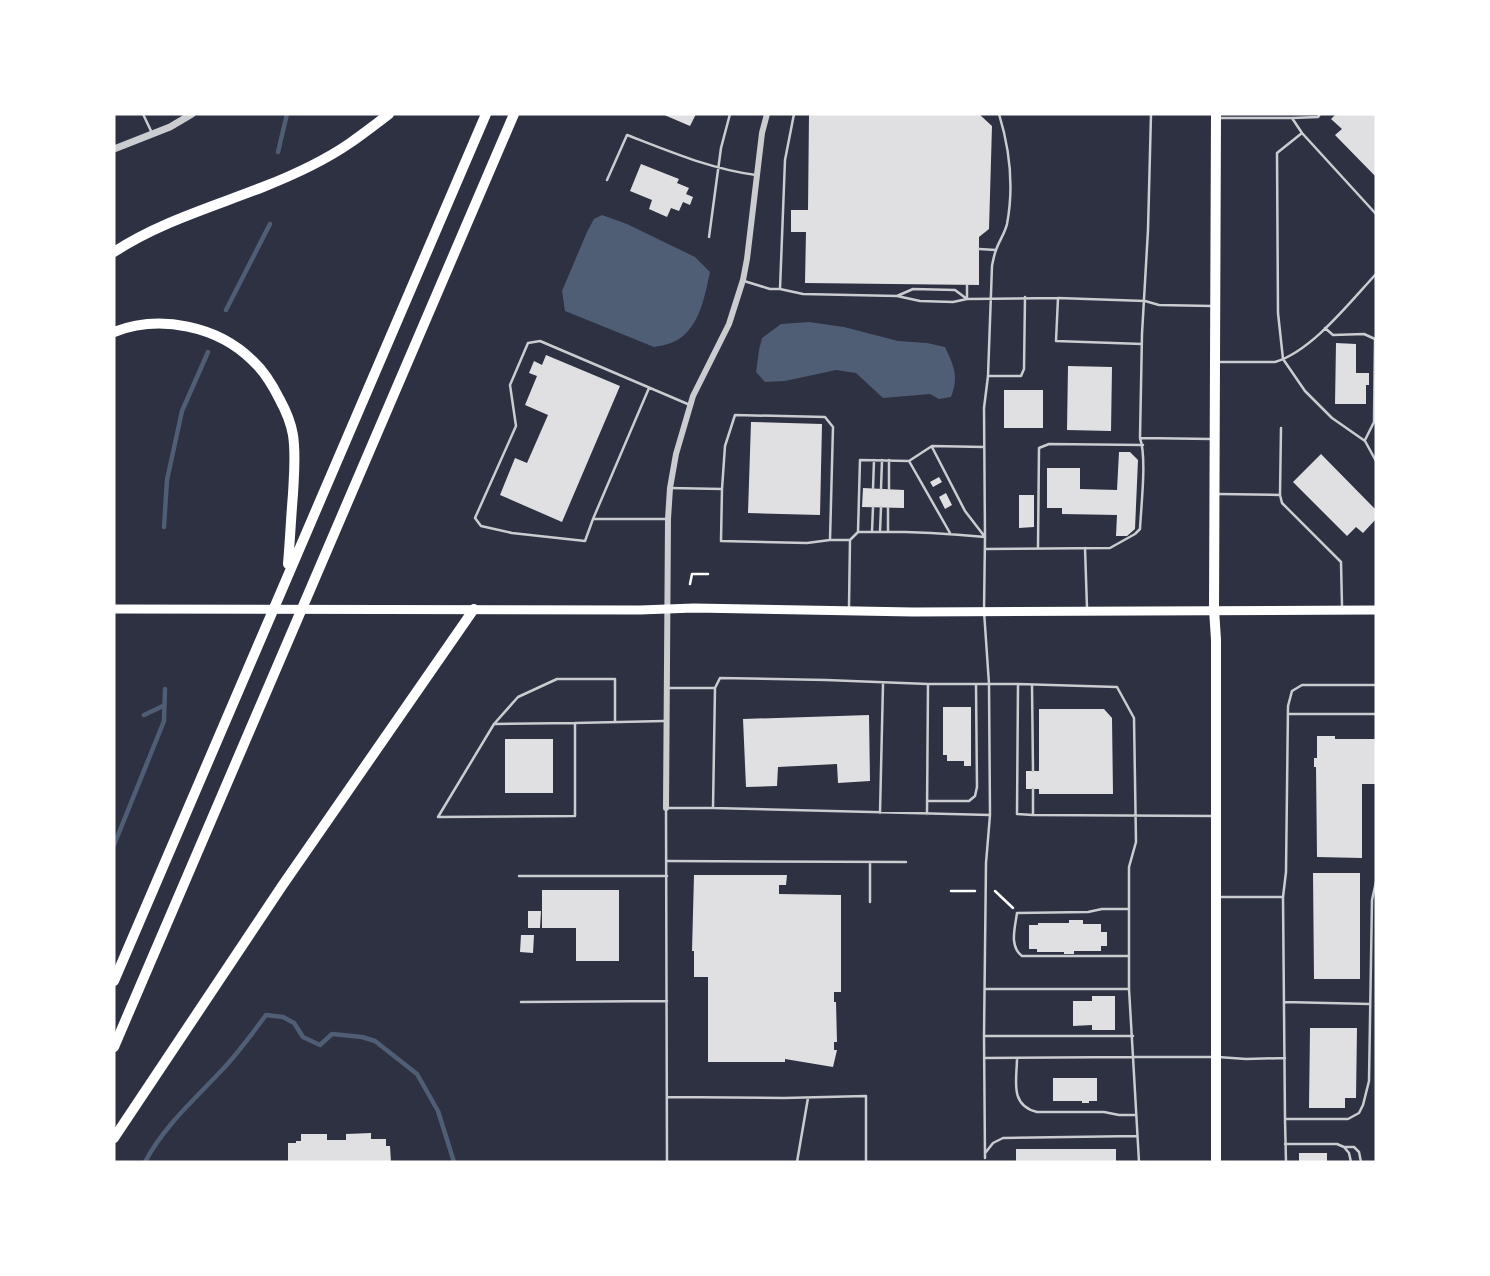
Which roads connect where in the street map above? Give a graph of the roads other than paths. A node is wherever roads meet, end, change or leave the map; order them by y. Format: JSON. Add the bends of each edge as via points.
{"nodes":[{"id":1,"x":142,"y":114,"type":"edge"},
{"id":2,"x":192,"y":114,"type":"edge"},
{"id":3,"x":389,"y":114,"type":"edge"},
{"id":4,"x":486,"y":114,"type":"edge"},
{"id":5,"x":514,"y":114,"type":"edge"},
{"id":6,"x":730,"y":114,"type":"edge"},
{"id":7,"x":767,"y":114,"type":"edge"},
{"id":8,"x":794,"y":114,"type":"edge"},
{"id":9,"x":999,"y":114,"type":"edge"},
{"id":10,"x":1150,"y":114,"type":"edge"},
{"id":11,"x":1320,"y":114,"type":"edge"},
{"id":12,"x":1216,"y":116,"type":"edge"},
{"id":13,"x":1292,"y":118,"type":"junction"},
{"id":14,"x":1302,"y":133,"type":"junction"},
{"id":15,"x":153,"y":135,"type":"junction"},
{"id":16,"x":114,"y":149,"type":"edge"},
{"id":17,"x":719,"y":169,"type":"junction"},
{"id":18,"x":757,"y":175,"type":"junction"},
{"id":19,"x":607,"y":180,"type":"dead end"},
{"id":20,"x":1376,"y":214,"type":"edge"},
{"id":21,"x":709,"y":237,"type":"dead end"},
{"id":22,"x":979,"y":249,"type":"dead end"},
{"id":23,"x":996,"y":250,"type":"junction"},
{"id":24,"x":114,"y":252,"type":"edge"},
{"id":25,"x":1376,"y":274,"type":"edge"},
{"id":26,"x":743,"y":280,"type":"junction"},
{"id":27,"x":967,"y":285,"type":"dead end"},
{"id":28,"x":780,"y":289,"type":"junction"},
{"id":29,"x":897,"y":296,"type":"junction"},
{"id":30,"x":1025,"y":297,"type":"junction"},
{"id":31,"x":1058,"y":298,"type":"junction"},
{"id":32,"x":967,"y":299,"type":"junction"},
{"id":33,"x":990,"y":299,"type":"junction"},
{"id":34,"x":1144,"y":301,"type":"junction"},
{"id":35,"x":1215,"y":306,"type":"junction"},
{"id":36,"x":1325,"y":328,"type":"junction"},
{"id":37,"x":114,"y":332,"type":"edge"},
{"id":38,"x":1142,"y":344,"type":"junction"},
{"id":39,"x":1283,"y":359,"type":"junction"},
{"id":40,"x":1215,"y":362,"type":"junction"},
{"id":41,"x":988,"y":376,"type":"junction"},
{"id":42,"x":649,"y":388,"type":"junction"},
{"id":43,"x":690,"y":405,"type":"junction"},
{"id":44,"x":1281,"y":428,"type":"dead end"},
{"id":45,"x":1140,"y":438,"type":"junction"},
{"id":46,"x":1215,"y":439,"type":"junction"},
{"id":47,"x":1365,"y":441,"type":"junction"},
{"id":48,"x":1143,"y":445,"type":"junction"},
{"id":49,"x":932,"y":446,"type":"junction"},
{"id":50,"x":985,"y":447,"type":"junction"},
{"id":51,"x":874,"y":460,"type":"junction"},
{"id":52,"x":882,"y":460,"type":"junction"},
{"id":53,"x":889,"y":460,"type":"junction"},
{"id":54,"x":909,"y":461,"type":"junction"},
{"id":55,"x":1376,"y":461,"type":"edge"},
{"id":56,"x":670,"y":488,"type":"junction"},
{"id":57,"x":722,"y":489,"type":"junction"},
{"id":58,"x":873,"y":489,"type":"dead end"},
{"id":59,"x":881,"y":489,"type":"dead end"},
{"id":60,"x":888,"y":489,"type":"dead end"},
{"id":61,"x":1214,"y":494,"type":"junction"},
{"id":62,"x":1280,"y":495,"type":"junction"},
{"id":63,"x":873,"y":507,"type":"dead end"},
{"id":64,"x":881,"y":507,"type":"dead end"},
{"id":65,"x":888,"y":508,"type":"dead end"},
{"id":66,"x":593,"y":519,"type":"junction"},
{"id":67,"x":668,"y":519,"type":"junction"},
{"id":68,"x":858,"y":532,"type":"junction"},
{"id":69,"x":872,"y":532,"type":"junction"},
{"id":70,"x":880,"y":532,"type":"junction"},
{"id":71,"x":888,"y":532,"type":"junction"},
{"id":72,"x":950,"y":533,"type":"junction"},
{"id":73,"x":985,"y":537,"type":"junction"},
{"id":74,"x":830,"y":540,"type":"junction"},
{"id":75,"x":850,"y":540,"type":"junction"},
{"id":76,"x":1085,"y":548,"type":"junction"},
{"id":77,"x":985,"y":549,"type":"junction"},
{"id":78,"x":1038,"y":549,"type":"junction"},
{"id":79,"x":288,"y":573,"type":"junction"},
{"id":80,"x":114,"y":609,"type":"edge"},
{"id":81,"x":474,"y":609,"type":"junction"},
{"id":82,"x":669,"y":609,"type":"junction"},
{"id":83,"x":1214,"y":609,"type":"junction"},
{"id":84,"x":1342,"y":610,"type":"junction"},
{"id":85,"x":1376,"y":610,"type":"edge"},
{"id":86,"x":849,"y":611,"type":"junction"},
{"id":87,"x":984,"y":611,"type":"junction"},
{"id":88,"x":1087,"y":611,"type":"junction"},
{"id":89,"x":883,"y":682,"type":"junction"},
{"id":90,"x":928,"y":684,"type":"junction"},
{"id":91,"x":976,"y":684,"type":"junction"},
{"id":92,"x":989,"y":684,"type":"junction"},
{"id":93,"x":1018,"y":684,"type":"junction"},
{"id":94,"x":1032,"y":685,"type":"junction"},
{"id":95,"x":1376,"y":685,"type":"edge"},
{"id":96,"x":668,"y":688,"type":"junction"},
{"id":97,"x":715,"y":688,"type":"junction"},
{"id":98,"x":1288,"y":714,"type":"junction"},
{"id":99,"x":1376,"y":714,"type":"edge"},
{"id":100,"x":668,"y":721,"type":"junction"},
{"id":101,"x":615,"y":722,"type":"junction"},
{"id":102,"x":575,"y":723,"type":"junction"},
{"id":103,"x":494,"y":724,"type":"junction"},
{"id":104,"x":1033,"y":771,"type":"dead end"},
{"id":105,"x":1033,"y":789,"type":"dead end"},
{"id":106,"x":927,"y":801,"type":"junction"},
{"id":107,"x":666,"y":808,"type":"junction"},
{"id":108,"x":713,"y":808,"type":"junction"},
{"id":109,"x":880,"y":813,"type":"junction"},
{"id":110,"x":927,"y":814,"type":"junction"},
{"id":111,"x":990,"y":815,"type":"junction"},
{"id":112,"x":1033,"y":815,"type":"junction"},
{"id":113,"x":1136,"y":816,"type":"junction"},
{"id":114,"x":1216,"y":816,"type":"junction"},
{"id":115,"x":667,"y":861,"type":"junction"},
{"id":116,"x":870,"y":862,"type":"junction"},
{"id":117,"x":906,"y":862,"type":"dead end"},
{"id":118,"x":519,"y":876,"type":"dead end"},
{"id":119,"x":667,"y":876,"type":"junction"},
{"id":120,"x":1376,"y":882,"type":"edge"},
{"id":121,"x":1216,"y":897,"type":"junction"},
{"id":122,"x":1283,"y":897,"type":"junction"},
{"id":123,"x":870,"y":902,"type":"dead end"},
{"id":124,"x":1129,"y":909,"type":"junction"},
{"id":125,"x":1129,"y":956,"type":"junction"},
{"id":126,"x":114,"y":981,"type":"edge"},
{"id":127,"x":985,"y":989,"type":"junction"},
{"id":128,"x":1129,"y":989,"type":"junction"},
{"id":129,"x":667,"y":1001,"type":"junction"},
{"id":130,"x":521,"y":1002,"type":"dead end"},
{"id":131,"x":1284,"y":1003,"type":"junction"},
{"id":132,"x":1370,"y":1004,"type":"junction"},
{"id":133,"x":984,"y":1036,"type":"junction"},
{"id":134,"x":1133,"y":1036,"type":"junction"},
{"id":135,"x":114,"y":1047,"type":"edge"},
{"id":136,"x":1216,"y":1056,"type":"junction"},
{"id":137,"x":984,"y":1058,"type":"junction"},
{"id":138,"x":1017,"y":1058,"type":"junction"},
{"id":139,"x":1133,"y":1058,"type":"junction"},
{"id":140,"x":1285,"y":1058,"type":"junction"},
{"id":141,"x":667,"y":1097,"type":"junction"},
{"id":142,"x":808,"y":1098,"type":"junction"},
{"id":143,"x":1136,"y":1115,"type":"junction"},
{"id":144,"x":1285,"y":1119,"type":"junction"},
{"id":145,"x":1137,"y":1136,"type":"junction"},
{"id":146,"x":114,"y":1138,"type":"edge"},
{"id":147,"x":1285,"y":1144,"type":"junction"},
{"id":148,"x":1344,"y":1147,"type":"junction"},
{"id":149,"x":985,"y":1160,"type":"edge"},
{"id":150,"x":667,"y":1162,"type":"edge"},
{"id":151,"x":797,"y":1162,"type":"edge"},
{"id":152,"x":866,"y":1162,"type":"edge"},
{"id":153,"x":1139,"y":1162,"type":"edge"},
{"id":154,"x":1216,"y":1162,"type":"edge"},
{"id":155,"x":1286,"y":1162,"type":"edge"},
{"id":156,"x":1351,"y":1162,"type":"edge"},
{"id":157,"x":1361,"y":1162,"type":"edge"}],
"edges":[{"from":1,"to":15,"type":"lane"},
{"from":2,"to":15,"type":"street"},
{"from":3,"to":24,"type":"highway","via":[[322,159],[183,216]]},
{"from":4,"to":79,"type":"highway"},
{"from":5,"to":135,"type":"highway"},
{"from":6,"to":17,"type":"lane"},
{"from":7,"to":18,"type":"street"},
{"from":8,"to":28,"type":"lane","via":[[785,160]]},
{"from":9,"to":23,"type":"lane","via":[[1011,164],[1011,189],[1007,227]]},
{"from":10,"to":34,"type":"lane"},
{"from":11,"to":13,"type":"lane"},
{"from":12,"to":13,"type":"lane"},
{"from":12,"to":35,"type":"main road"},
{"from":13,"to":14,"type":"lane"},
{"from":14,"to":20,"type":"lane"},
{"from":14,"to":39,"type":"lane","via":[[1277,153],[1278,313]]},
{"from":15,"to":16,"type":"street"},
{"from":17,"to":18,"type":"lane"},
{"from":17,"to":19,"type":"lane","via":[[627,135]]},
{"from":17,"to":21,"type":"lane"},
{"from":18,"to":26,"type":"street"},
{"from":22,"to":23,"type":"lane"},
{"from":23,"to":33,"type":"lane"},
{"from":25,"to":36,"type":"lane"},
{"from":26,"to":28,"type":"lane"},
{"from":26,"to":43,"type":"street","via":[[729,324]]},
{"from":27,"to":32,"type":"lane"},
{"from":28,"to":29,"type":"lane"},
{"from":29,"to":32,"type":"lane","via":[[920,301]]},
{"from":29,"to":32,"type":"lane","via":[[914,289],[955,290]]},
{"from":30,"to":31,"type":"lane"},
{"from":30,"to":33,"type":"lane"},
{"from":30,"to":41,"type":"lane","via":[[1021,376]]},
{"from":31,"to":34,"type":"lane"},
{"from":31,"to":38,"type":"lane","via":[[1056,341]]},
{"from":32,"to":33,"type":"lane"},
{"from":33,"to":41,"type":"lane"},
{"from":34,"to":35,"type":"lane"},
{"from":34,"to":38,"type":"lane"},
{"from":35,"to":40,"type":"main road"},
{"from":36,"to":39,"type":"lane"},
{"from":36,"to":47,"type":"lane","via":[[1333,335],[1364,334],[1375,339],[1374,422]]},
{"from":37,"to":79,"type":"highway","via":[[167,323],[200,330],[240,350],[267,377],[293,433]]},
{"from":38,"to":45,"type":"lane"},
{"from":39,"to":40,"type":"lane"},
{"from":39,"to":47,"type":"lane","via":[[1305,391]]},
{"from":40,"to":46,"type":"main road"},
{"from":41,"to":50,"type":"lane"},
{"from":42,"to":43,"type":"lane"},
{"from":42,"to":66,"type":"lane"},
{"from":42,"to":66,"type":"lane","via":[[540,341],[528,343],[509,385],[516,426],[475,518],[481,526],[512,533],[585,541]]},
{"from":43,"to":56,"type":"street"},
{"from":44,"to":62,"type":"lane"},
{"from":45,"to":46,"type":"lane"},
{"from":45,"to":48,"type":"lane"},
{"from":46,"to":61,"type":"main road"},
{"from":47,"to":55,"type":"lane"},
{"from":48,"to":76,"type":"lane","via":[[1140,529],[1110,548]]},
{"from":48,"to":78,"type":"lane","via":[[1049,444],[1039,448]]},
{"from":49,"to":50,"type":"lane"},
{"from":49,"to":54,"type":"lane"},
{"from":49,"to":73,"type":"lane","via":[[965,511]]},
{"from":50,"to":73,"type":"lane"},
{"from":51,"to":52,"type":"lane"},
{"from":51,"to":58,"type":"lane"},
{"from":51,"to":68,"type":"lane","via":[[860,460]]},
{"from":52,"to":53,"type":"lane"},
{"from":52,"to":59,"type":"lane"},
{"from":53,"to":54,"type":"lane"},
{"from":53,"to":60,"type":"lane"},
{"from":54,"to":72,"type":"lane"},
{"from":56,"to":57,"type":"lane"},
{"from":56,"to":67,"type":"street"},
{"from":57,"to":74,"type":"lane","via":[[721,541]]},
{"from":57,"to":74,"type":"lane","via":[[725,446],[735,415],[825,418],[833,427]]},
{"from":61,"to":62,"type":"lane"},
{"from":61,"to":83,"type":"main road"},
{"from":62,"to":84,"type":"lane","via":[[1282,503],[1341,562]]},
{"from":63,"to":69,"type":"lane"},
{"from":64,"to":70,"type":"lane"},
{"from":65,"to":71,"type":"lane"},
{"from":66,"to":67,"type":"lane"},
{"from":67,"to":82,"type":"street"},
{"from":68,"to":69,"type":"lane"},
{"from":68,"to":75,"type":"lane"},
{"from":69,"to":70,"type":"lane"},
{"from":70,"to":71,"type":"lane"},
{"from":71,"to":72,"type":"lane"},
{"from":72,"to":73,"type":"lane"},
{"from":73,"to":77,"type":"lane"},
{"from":74,"to":75,"type":"lane"},
{"from":75,"to":86,"type":"lane"},
{"from":76,"to":78,"type":"lane"},
{"from":76,"to":88,"type":"lane"},
{"from":77,"to":78,"type":"lane"},
{"from":77,"to":87,"type":"lane"},
{"from":79,"to":126,"type":"highway"},
{"from":80,"to":81,"type":"main road"},
{"from":81,"to":82,"type":"main road"},
{"from":81,"to":146,"type":"highway"},
{"from":82,"to":86,"type":"main road"},
{"from":82,"to":96,"type":"street"},
{"from":83,"to":84,"type":"main road"},
{"from":83,"to":88,"type":"main road"},
{"from":83,"to":114,"type":"main road"},
{"from":84,"to":85,"type":"main road"},
{"from":86,"to":87,"type":"main road"},
{"from":87,"to":88,"type":"main road"},
{"from":87,"to":92,"type":"lane"},
{"from":89,"to":90,"type":"lane"},
{"from":89,"to":97,"type":"lane","via":[[720,678]]},
{"from":89,"to":109,"type":"lane"},
{"from":90,"to":91,"type":"lane"},
{"from":90,"to":106,"type":"lane"},
{"from":91,"to":92,"type":"lane"},
{"from":91,"to":106,"type":"lane","via":[[975,796],[969,801]]},
{"from":92,"to":93,"type":"lane"},
{"from":92,"to":111,"type":"lane"},
{"from":93,"to":94,"type":"lane"},
{"from":93,"to":112,"type":"lane","via":[[1017,814]]},
{"from":94,"to":104,"type":"lane"},
{"from":94,"to":113,"type":"lane","via":[[1117,687],[1134,718]]},
{"from":95,"to":98,"type":"lane","via":[[1302,685],[1293,691]]},
{"from":96,"to":97,"type":"lane"},
{"from":96,"to":100,"type":"street"},
{"from":97,"to":108,"type":"lane"},
{"from":98,"to":99,"type":"lane"},
{"from":98,"to":122,"type":"lane"},
{"from":100,"to":101,"type":"lane"},
{"from":100,"to":107,"type":"street"},
{"from":101,"to":102,"type":"lane"},
{"from":101,"to":103,"type":"lane","via":[[615,679],[557,679],[518,697]]},
{"from":102,"to":103,"type":"lane"},
{"from":102,"to":103,"type":"lane","via":[[575,816],[438,817]]},
{"from":105,"to":112,"type":"lane"},
{"from":106,"to":110,"type":"lane"},
{"from":107,"to":108,"type":"lane"},
{"from":107,"to":115,"type":"lane"},
{"from":108,"to":109,"type":"lane"},
{"from":109,"to":110,"type":"lane"},
{"from":110,"to":111,"type":"lane"},
{"from":111,"to":127,"type":"lane"},
{"from":112,"to":113,"type":"lane"},
{"from":113,"to":114,"type":"lane"},
{"from":113,"to":124,"type":"lane"},
{"from":114,"to":121,"type":"main road"},
{"from":115,"to":116,"type":"lane"},
{"from":115,"to":119,"type":"lane"},
{"from":116,"to":117,"type":"lane"},
{"from":116,"to":123,"type":"lane"},
{"from":118,"to":119,"type":"lane"},
{"from":119,"to":129,"type":"lane"},
{"from":120,"to":132,"type":"lane"},
{"from":121,"to":122,"type":"lane"},
{"from":121,"to":136,"type":"main road"},
{"from":122,"to":131,"type":"lane"},
{"from":124,"to":125,"type":"lane"},
{"from":124,"to":125,"type":"lane","via":[[1017,913],[1014,933],[1014,947],[1023,956]]},
{"from":125,"to":128,"type":"lane"},
{"from":127,"to":128,"type":"lane"},
{"from":127,"to":133,"type":"lane"},
{"from":128,"to":134,"type":"lane"},
{"from":129,"to":130,"type":"lane"},
{"from":129,"to":141,"type":"lane"},
{"from":131,"to":132,"type":"lane"},
{"from":131,"to":140,"type":"lane"},
{"from":132,"to":144,"type":"lane","via":[[1369,1081],[1359,1113],[1348,1119]]},
{"from":133,"to":134,"type":"lane"},
{"from":133,"to":137,"type":"lane"},
{"from":134,"to":139,"type":"lane"},
{"from":136,"to":139,"type":"lane"},
{"from":136,"to":140,"type":"lane"},
{"from":136,"to":154,"type":"main road"},
{"from":137,"to":138,"type":"lane"},
{"from":137,"to":149,"type":"lane"},
{"from":138,"to":139,"type":"lane"},
{"from":138,"to":143,"type":"lane","via":[[1017,1097],[1030,1111]]},
{"from":139,"to":143,"type":"lane"},
{"from":140,"to":144,"type":"lane"},
{"from":141,"to":142,"type":"lane"},
{"from":141,"to":150,"type":"lane"},
{"from":142,"to":151,"type":"lane"},
{"from":142,"to":152,"type":"lane","via":[[866,1096]]},
{"from":143,"to":145,"type":"lane"},
{"from":144,"to":147,"type":"lane"},
{"from":145,"to":149,"type":"lane","via":[[1003,1138],[986,1151]]},
{"from":145,"to":153,"type":"lane"},
{"from":147,"to":148,"type":"lane"},
{"from":147,"to":155,"type":"lane"},
{"from":148,"to":156,"type":"lane"},
{"from":148,"to":157,"type":"lane","via":[[1354,1147]]}]}
